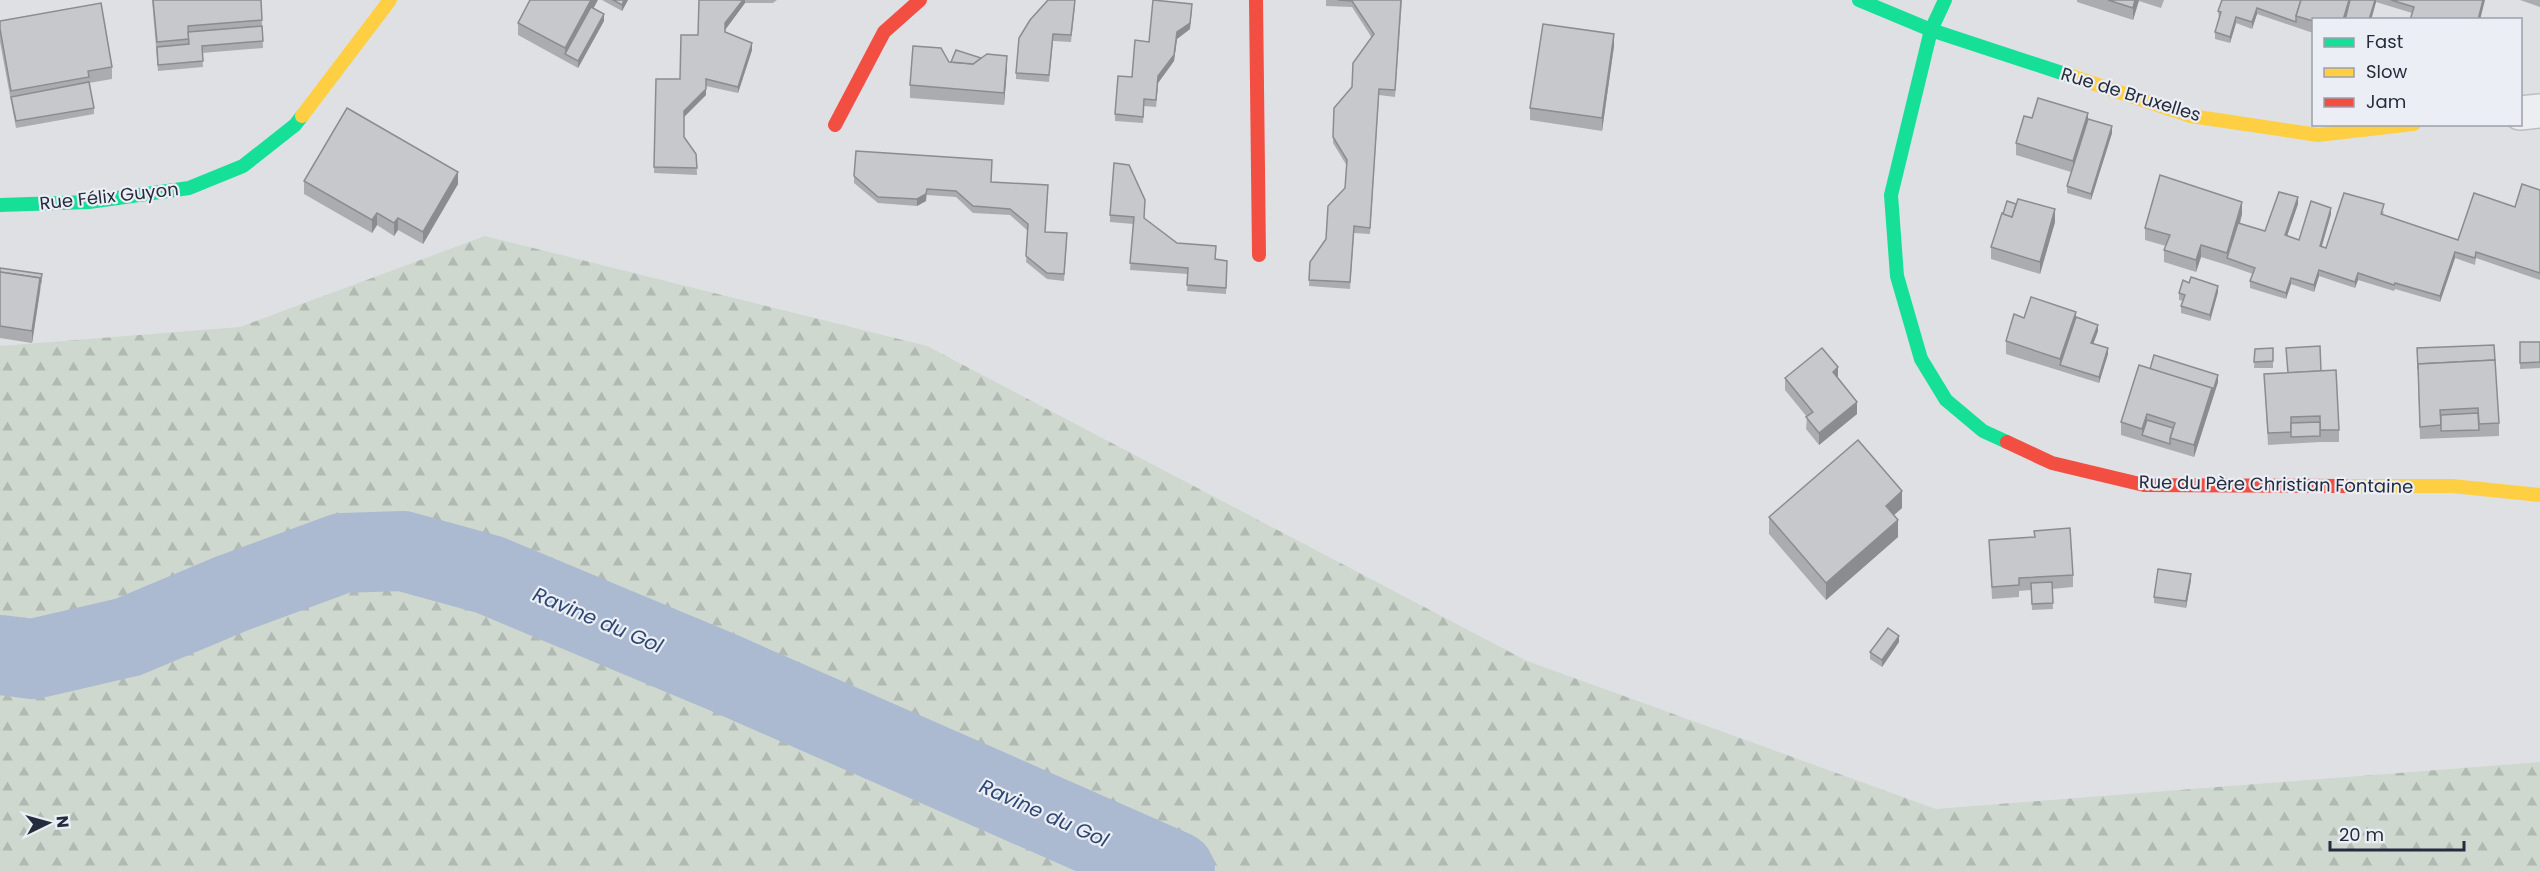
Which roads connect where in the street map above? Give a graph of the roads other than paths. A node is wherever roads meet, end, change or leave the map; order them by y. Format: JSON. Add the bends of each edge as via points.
{"nodes":[{"id":1,"x":390,"y":0,"type":"edge"},
{"id":2,"x":920,"y":0,"type":"edge"},
{"id":3,"x":1256,"y":0,"type":"edge"},
{"id":4,"x":1859,"y":0,"type":"edge"},
{"id":5,"x":1945,"y":0,"type":"edge"},
{"id":6,"x":1931,"y":30,"type":"junction"},
{"id":7,"x":2540,"y":111,"type":"edge"},
{"id":8,"x":2522,"y":113,"type":"edge"},
{"id":9,"x":835,"y":125,"type":"dead end"},
{"id":10,"x":2397,"y":126,"type":"edge"},
{"id":11,"x":0,"y":205,"type":"edge"},
{"id":12,"x":1259,"y":255,"type":"dead end"},
{"id":13,"x":2540,"y":495,"type":"edge"}],
"edges":[{"from":1,"to":11,"type":"street","name":"Rue Félix Guyon","via":[[295,125],[243,166],[189,188],[89,202]]},
{"from":2,"to":9,"type":"street","via":[[884,32]]},
{"from":3,"to":12,"type":"street"},
{"from":4,"to":6,"type":"street","name":"Rue de Bruxelles"},
{"from":5,"to":6,"type":"street","name":"Rue du Père Christian Fontaine"},
{"from":6,"to":10,"type":"street","name":"Rue de Bruxelles","via":[[2191,116],[2318,135]]},
{"from":6,"to":13,"type":"street","name":"Rue du Père Christian Fontaine","via":[[1891,195],[1897,276],[1921,359],[1946,400],[1983,431],[2052,464],[2144,484],[2452,486]]},
{"from":7,"to":8,"type":"street"}]}
